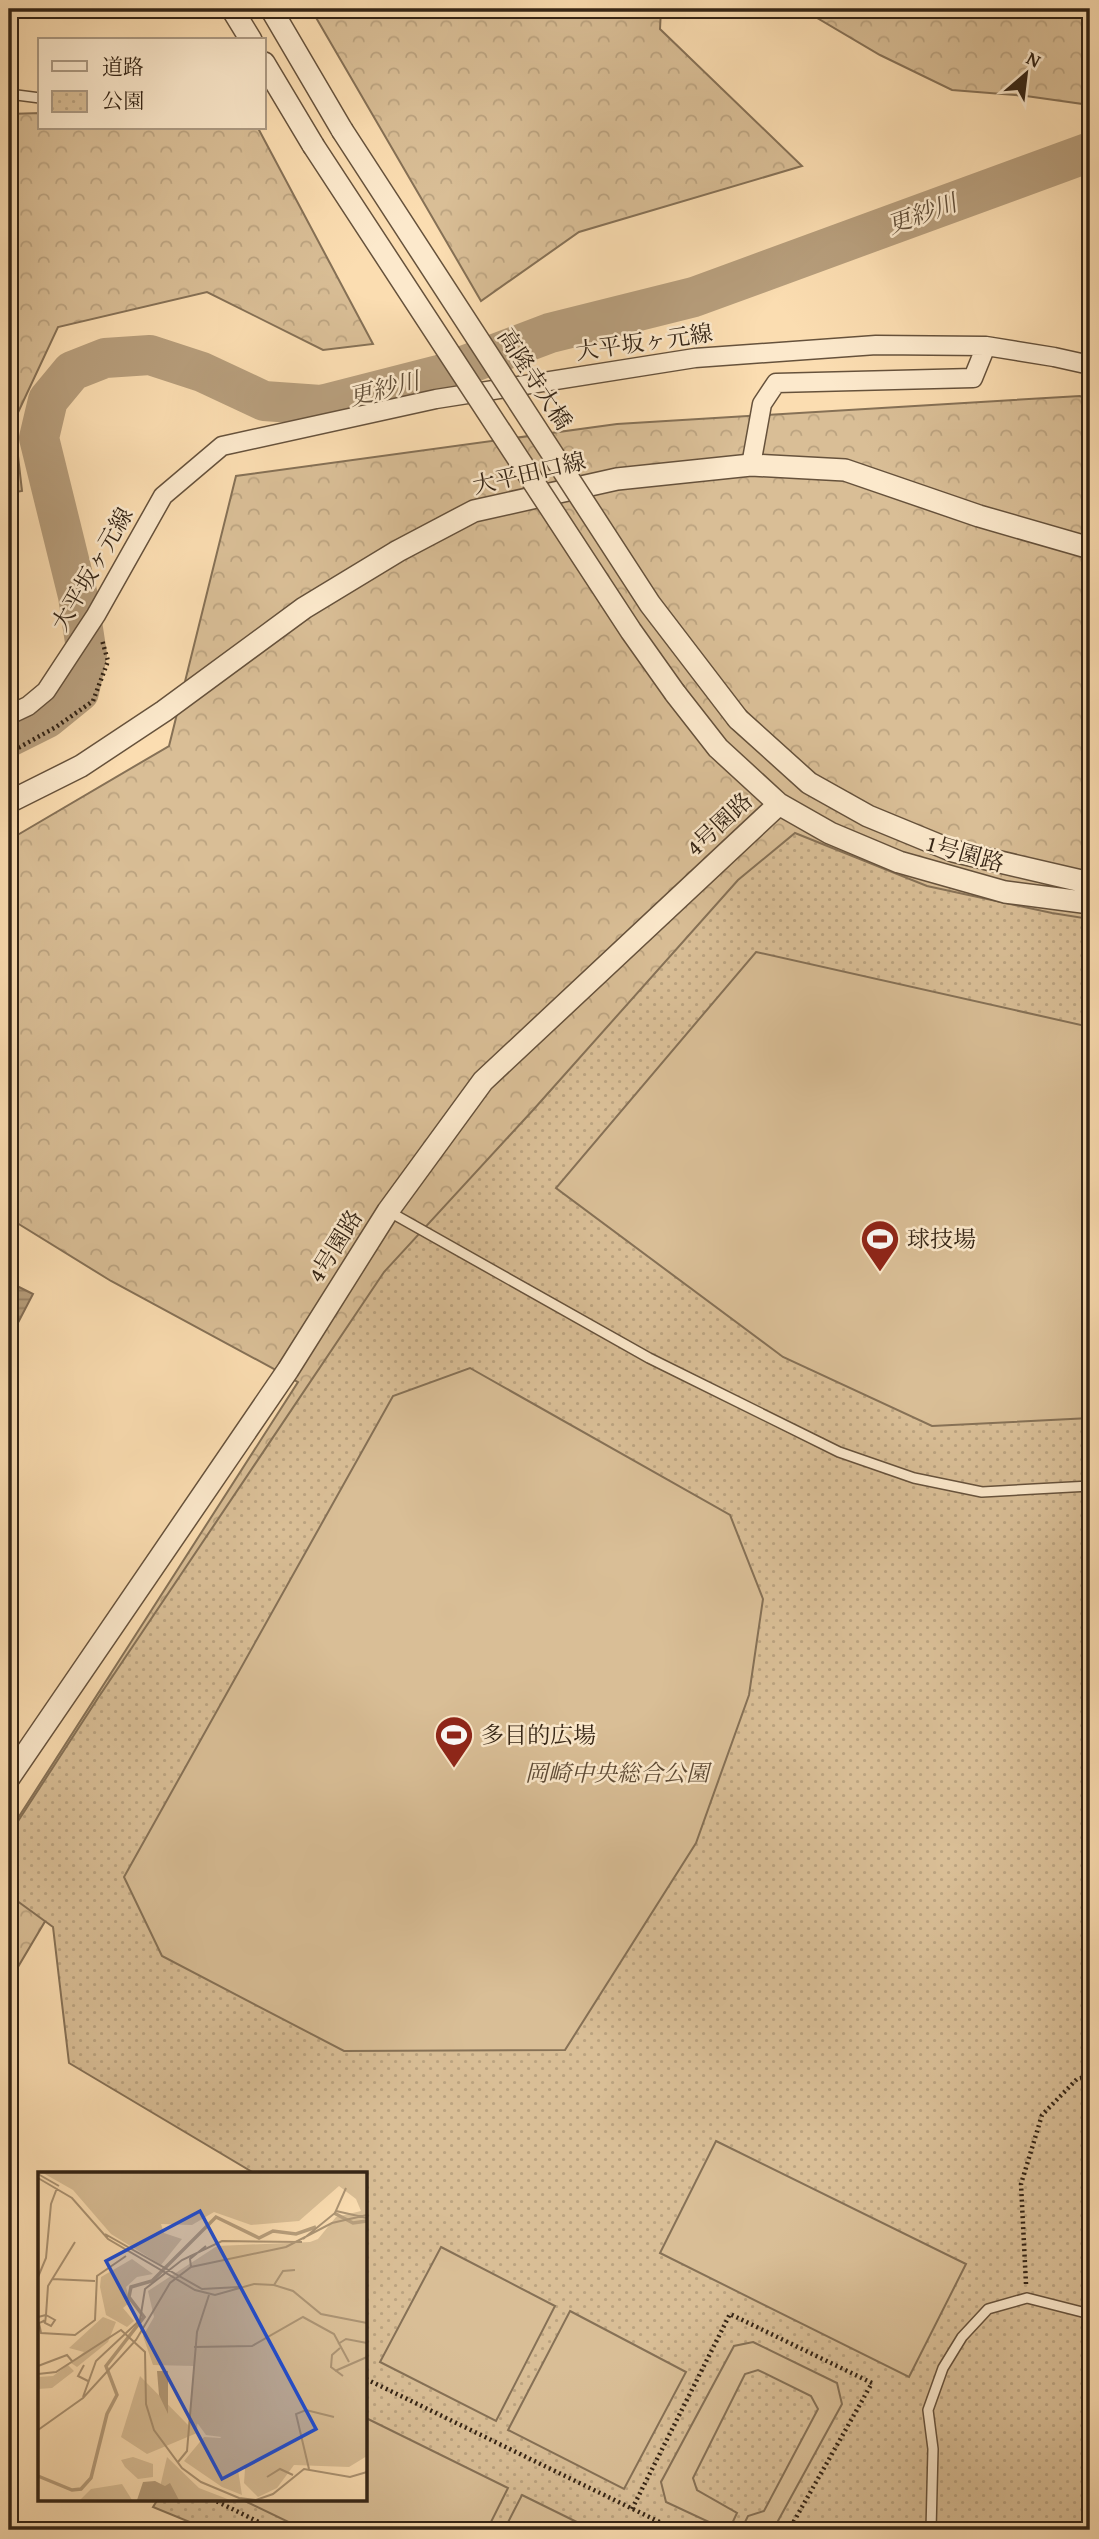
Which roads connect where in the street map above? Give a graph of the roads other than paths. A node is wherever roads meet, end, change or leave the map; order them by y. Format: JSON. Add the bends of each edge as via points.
{"nodes":[{"id":1,"x":232,"y":9,"type":"edge"},
{"id":2,"x":271,"y":9,"type":"edge"},
{"id":3,"x":250,"y":38,"type":"edge"},
{"id":4,"x":266,"y":66,"type":"edge"},
{"id":5,"x":9,"y":94,"type":"edge"},
{"id":6,"x":38,"y":98,"type":"edge"},
{"id":7,"x":986,"y":346,"type":"junction"},
{"id":8,"x":1090,"y":365,"type":"edge"},
{"id":9,"x":751,"y":465,"type":"junction"},
{"id":10,"x":1090,"y":548,"type":"edge"},
{"id":11,"x":9,"y":715,"type":"edge"},
{"id":12,"x":9,"y":803,"type":"edge"},
{"id":13,"x":779,"y":804,"type":"junction"},
{"id":14,"x":1090,"y":884,"type":"edge"},
{"id":15,"x":1090,"y":904,"type":"edge"},
{"id":16,"x":388,"y":1211,"type":"junction"},
{"id":17,"x":1090,"y":1486,"type":"edge"},
{"id":18,"x":9,"y":1778,"type":"edge"},
{"id":19,"x":1090,"y":2314,"type":"edge"},
{"id":20,"x":931,"y":2530,"type":"edge"}],
"edges":[{"from":1,"to":3,"type":"street"},
{"from":2,"to":14,"type":"street","name":"高隆寺大橋","bridge":true,"via":[[342,131],[650,604],[738,719],[809,783],[868,816],[953,851]]},
{"from":4,"to":13,"type":"street","name":"1号園路","bridge":true,"via":[[631,631],[718,748]]},
{"from":5,"to":6,"type":"lane"},
{"from":7,"to":8,"type":"street","name":"大平坂ヶ元線"},
{"from":7,"to":9,"type":"street","via":[[973,378],[776,383],[762,404]]},
{"from":7,"to":11,"type":"street","name":"大平坂ヶ元線","via":[[876,345],[695,358],[436,399],[222,446],[163,495],[96,615],[46,691]]},
{"from":9,"to":10,"type":"street","name":"大平田口線","via":[[845,470]]},
{"from":9,"to":12,"type":"street","name":"大平田口線","via":[[617,479],[474,511],[304,608],[81,766]]},
{"from":13,"to":15,"type":"street","name":"1号園路","via":[[830,833],[898,862],[1005,892]]},
{"from":13,"to":16,"type":"street","name":"4号園路","via":[[483,1081]]},
{"from":16,"to":17,"type":"lane","via":[[649,1357],[839,1452],[914,1478],[982,1492]]},
{"from":16,"to":18,"type":"street","name":"4号園路","via":[[288,1370]]},
{"from":19,"to":20,"type":"lane","via":[[1027,2298],[989,2309],[962,2337],[943,2368],[928,2410],[933,2449]]}]}
